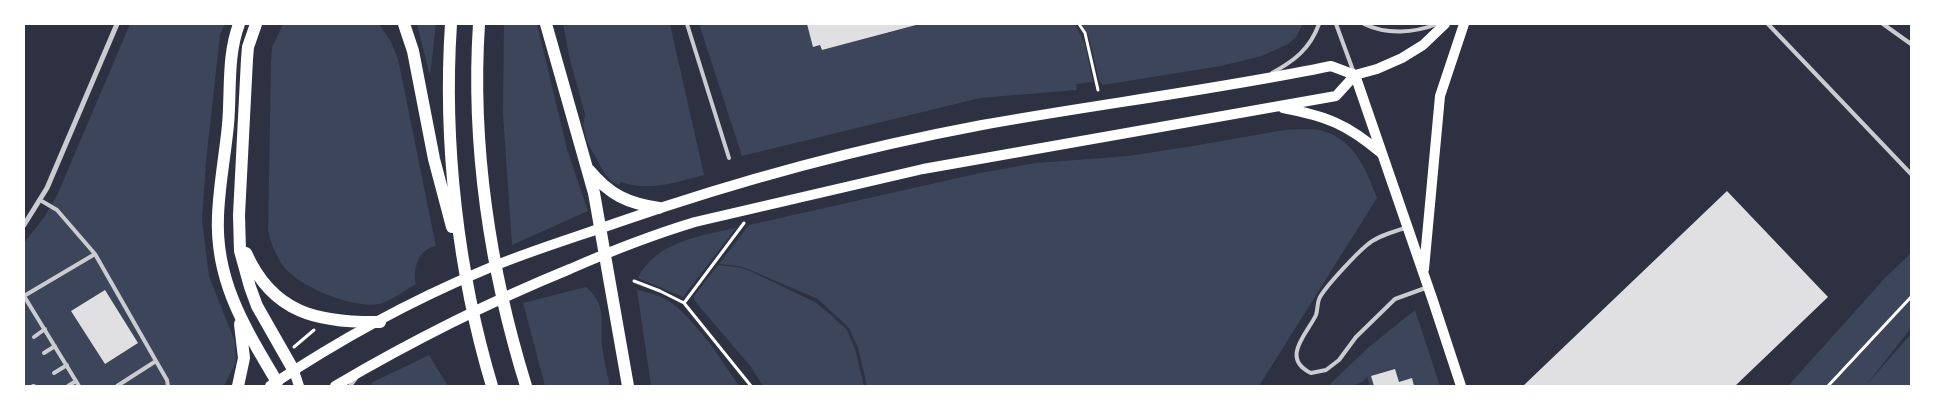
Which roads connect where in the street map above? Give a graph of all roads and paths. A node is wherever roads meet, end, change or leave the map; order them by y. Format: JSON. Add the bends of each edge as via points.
{"nodes":[{"id":1,"x":117,"y":24,"type":"edge"},
{"id":2,"x":239,"y":24,"type":"edge"},
{"id":3,"x":256,"y":24,"type":"edge"},
{"id":4,"x":404,"y":24,"type":"edge"},
{"id":5,"x":451,"y":24,"type":"edge"},
{"id":6,"x":479,"y":24,"type":"edge"},
{"id":7,"x":546,"y":24,"type":"edge"},
{"id":8,"x":687,"y":24,"type":"edge"},
{"id":9,"x":1079,"y":24,"type":"edge"},
{"id":10,"x":1318,"y":24,"type":"edge"},
{"id":11,"x":1336,"y":24,"type":"edge"},
{"id":12,"x":1364,"y":24,"type":"edge"},
{"id":13,"x":1437,"y":24,"type":"edge"},
{"id":14,"x":1445,"y":24,"type":"edge"},
{"id":15,"x":1464,"y":24,"type":"edge"},
{"id":16,"x":1768,"y":24,"type":"edge"},
{"id":17,"x":1883,"y":24,"type":"edge"},
{"id":18,"x":1911,"y":44,"type":"edge"},
{"id":19,"x":1355,"y":75,"type":"junction"},
{"id":20,"x":1264,"y":78,"type":"junction"},
{"id":21,"x":1098,"y":90,"type":"dead end"},
{"id":22,"x":1277,"y":107,"type":"junction"},
{"id":23,"x":1382,"y":154,"type":"junction"},
{"id":24,"x":730,"y":158,"type":"dead end"},
{"id":25,"x":586,"y":166,"type":"junction"},
{"id":26,"x":1911,"y":174,"type":"edge"},
{"id":27,"x":40,"y":200,"type":"junction"},
{"id":28,"x":659,"y":208,"type":"junction"},
{"id":29,"x":754,"y":208,"type":"junction"},
{"id":30,"x":24,"y":225,"type":"edge"},
{"id":31,"x":1408,"y":227,"type":"junction"},
{"id":32,"x":600,"y":228,"type":"junction"},
{"id":33,"x":239,"y":232,"type":"junction"},
{"id":34,"x":95,"y":254,"type":"junction"},
{"id":35,"x":605,"y":254,"type":"junction"},
{"id":36,"x":463,"y":263,"type":"junction"},
{"id":37,"x":1423,"y":273,"type":"junction"},
{"id":38,"x":634,"y":282,"type":"dead end"},
{"id":39,"x":1428,"y":287,"type":"junction"},
{"id":40,"x":24,"y":296,"type":"edge"},
{"id":41,"x":1911,"y":297,"type":"edge"},
{"id":42,"x":684,"y":303,"type":"junction"},
{"id":43,"x":238,"y":314,"type":"junction"},
{"id":44,"x":380,"y":322,"type":"junction"},
{"id":45,"x":320,"y":325,"type":"dead end"},
{"id":46,"x":45,"y":329,"type":"junction"},
{"id":47,"x":34,"y":337,"type":"dead end"},
{"id":48,"x":55,"y":346,"type":"junction"},
{"id":49,"x":291,"y":349,"type":"dead end"},
{"id":50,"x":44,"y":353,"type":"dead end"},
{"id":51,"x":156,"y":361,"type":"junction"},
{"id":52,"x":67,"y":365,"type":"junction"},
{"id":53,"x":294,"y":370,"type":"junction"},
{"id":54,"x":359,"y":372,"type":"junction"},
{"id":55,"x":54,"y":373,"type":"dead end"},
{"id":56,"x":76,"y":381,"type":"junction"},
{"id":57,"x":276,"y":385,"type":"edge"},
{"id":58,"x":68,"y":386,"type":"edge"},
{"id":59,"x":80,"y":386,"type":"edge"},
{"id":60,"x":117,"y":386,"type":"edge"},
{"id":61,"x":168,"y":386,"type":"edge"},
{"id":62,"x":238,"y":386,"type":"edge"},
{"id":63,"x":299,"y":386,"type":"edge"},
{"id":64,"x":335,"y":386,"type":"edge"},
{"id":65,"x":350,"y":386,"type":"edge"},
{"id":66,"x":492,"y":386,"type":"edge"},
{"id":67,"x":526,"y":386,"type":"edge"},
{"id":68,"x":628,"y":386,"type":"edge"},
{"id":69,"x":751,"y":386,"type":"edge"},
{"id":70,"x":1461,"y":386,"type":"edge"},
{"id":71,"x":1828,"y":386,"type":"edge"}],
"edges":[{"from":1,"to":27,"type":"street"},
{"from":2,"to":43,"type":"highway","via":[[233,44],[218,224],[224,274]]},
{"from":3,"to":33,"type":"highway","via":[[247,59]]},
{"from":4,"to":36,"type":"highway","via":[[413,51],[434,159]]},
{"from":5,"to":36,"type":"highway","via":[[452,158]]},
{"from":6,"to":67,"type":"highway","via":[[481,156],[493,250],[507,319]]},
{"from":7,"to":25,"type":"highway"},
{"from":8,"to":24,"type":"lane"},
{"from":9,"to":21,"type":"path","via":[[1085,33]]},
{"from":10,"to":20,"type":"lane","via":[[1311,41],[1298,58]]},
{"from":11,"to":19,"type":"lane"},
{"from":12,"to":13,"type":"lane","via":[[1383,30],[1411,31]]},
{"from":14,"to":19,"type":"main road","via":[[1423,45],[1402,58]]},
{"from":15,"to":37,"type":"main road","via":[[1440,96]]},
{"from":16,"to":26,"type":"lane"},
{"from":17,"to":18,"type":"lane"},
{"from":19,"to":20,"type":"main road","via":[[1330,66]]},
{"from":19,"to":22,"type":"main road","via":[[1336,96]]},
{"from":19,"to":23,"type":"main road"},
{"from":20,"to":28,"type":"main road","via":[[917,138],[788,170]]},
{"from":22,"to":23,"type":"main road","via":[[1338,123]]},
{"from":22,"to":29,"type":"main road","via":[[988,156]]},
{"from":23,"to":31,"type":"main road"},
{"from":25,"to":28,"type":"highway","via":[[614,194],[639,205]]},
{"from":25,"to":32,"type":"highway"},
{"from":27,"to":30,"type":"street"},
{"from":27,"to":34,"type":"lane","via":[[57,210]]},
{"from":28,"to":32,"type":"main road"},
{"from":29,"to":35,"type":"main road","via":[[666,231]]},
{"from":29,"to":42,"type":"path"},
{"from":31,"to":37,"type":"main road"},
{"from":31,"to":39,"type":"lane","via":[[1367,244],[1326,288],[1298,346],[1299,363],[1312,373],[1326,370],[1393,301]]},
{"from":32,"to":35,"type":"highway"},
{"from":32,"to":44,"type":"main road","via":[[481,271]]},
{"from":33,"to":44,"type":"highway","via":[[253,267],[283,301],[322,318]]},
{"from":33,"to":53,"type":"highway","via":[[244,269],[255,300]]},
{"from":34,"to":40,"type":"lane"},
{"from":34,"to":51,"type":"lane"},
{"from":35,"to":54,"type":"main road","via":[[495,302]]},
{"from":35,"to":68,"type":"highway"},
{"from":36,"to":66,"type":"highway"},
{"from":37,"to":39,"type":"main road"},
{"from":38,"to":42,"type":"path"},
{"from":39,"to":70,"type":"main road"},
{"from":40,"to":46,"type":"lane"},
{"from":41,"to":71,"type":"path"},
{"from":42,"to":69,"type":"path"},
{"from":43,"to":57,"type":"highway"},
{"from":43,"to":62,"type":"highway","via":[[244,358]]},
{"from":44,"to":53,"type":"main road"},
{"from":45,"to":49,"type":"path"},
{"from":46,"to":47,"type":"lane"},
{"from":46,"to":48,"type":"lane"},
{"from":48,"to":50,"type":"lane"},
{"from":48,"to":52,"type":"lane"},
{"from":51,"to":60,"type":"lane"},
{"from":51,"to":61,"type":"lane"},
{"from":52,"to":55,"type":"lane"},
{"from":52,"to":56,"type":"lane"},
{"from":53,"to":57,"type":"main road"},
{"from":53,"to":63,"type":"main road"},
{"from":54,"to":64,"type":"main road"},
{"from":54,"to":65,"type":"lane"},
{"from":56,"to":58,"type":"lane"},
{"from":56,"to":59,"type":"lane"}]}
